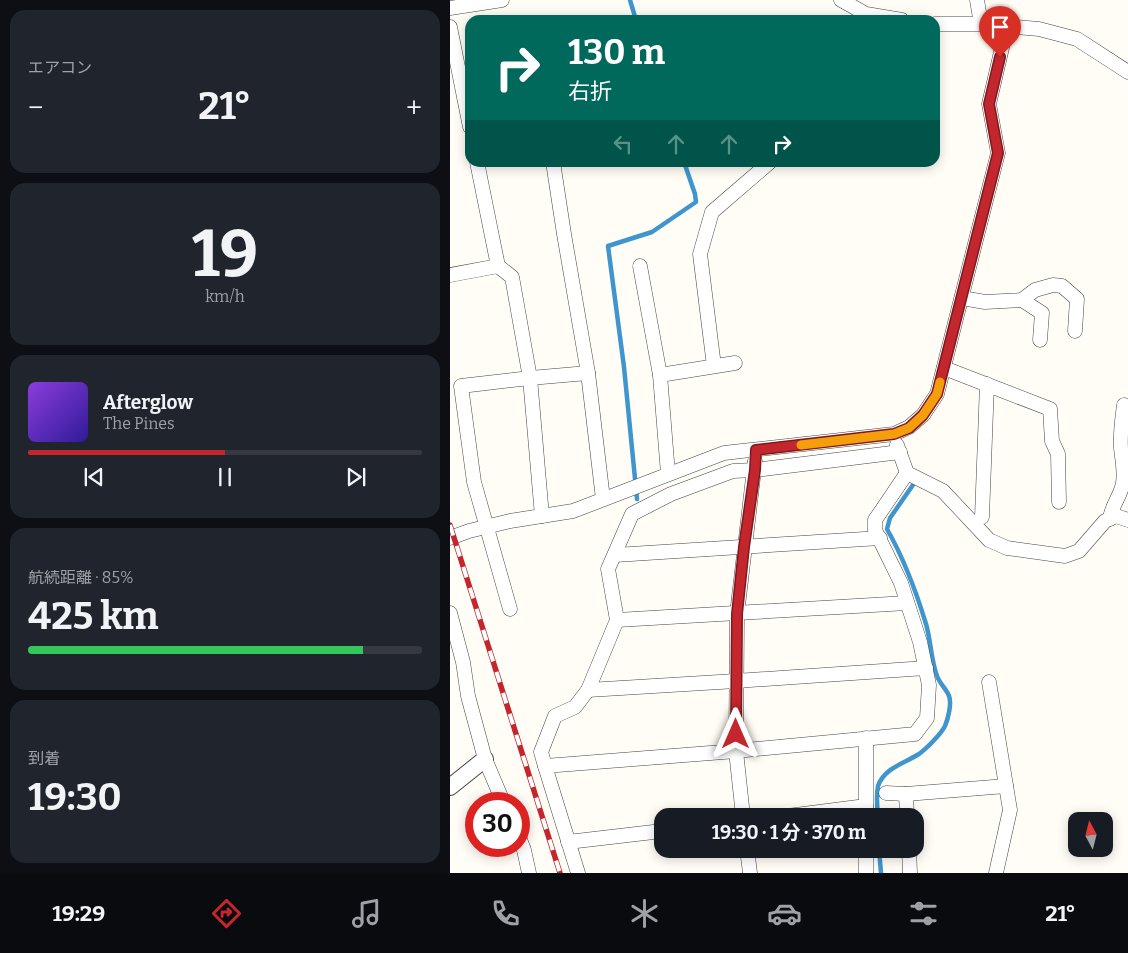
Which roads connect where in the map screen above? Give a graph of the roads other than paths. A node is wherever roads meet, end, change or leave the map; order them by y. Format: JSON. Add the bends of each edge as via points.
{"nodes":[{"id":1,"x":500,"y":0,"type":"edge"},
{"id":2,"x":841,"y":0,"type":"edge"},
{"id":3,"x":977,"y":0,"type":"edge"},
{"id":4,"x":450,"y":8,"type":"edge"},
{"id":5,"x":869,"y":15,"type":"edge"},
{"id":6,"x":940,"y":24,"type":"edge"},
{"id":7,"x":980,"y":24,"type":"junction"},
{"id":8,"x":1007,"y":26,"type":"junction"},
{"id":9,"x":450,"y":27,"type":"edge"},
{"id":10,"x":1128,"y":72,"type":"edge"},
{"id":11,"x":465,"y":102,"type":"edge"},
{"id":12,"x":478,"y":167,"type":"edge"},
{"id":13,"x":554,"y":167,"type":"edge"},
{"id":14,"x":764,"y":167,"type":"edge"},
{"id":15,"x":498,"y":266,"type":"junction"},
{"id":16,"x":640,"y":266,"type":"dead end"},
{"id":17,"x":450,"y":274,"type":"edge"},
{"id":18,"x":962,"y":298,"type":"junction"},
{"id":19,"x":1022,"y":300,"type":"junction"},
{"id":20,"x":1075,"y":330,"type":"dead end"},
{"id":21,"x":1040,"y":340,"type":"dead end"},
{"id":22,"x":735,"y":363,"type":"dead end"},
{"id":23,"x":714,"y":366,"type":"junction"},
{"id":24,"x":944,"y":368,"type":"junction"},
{"id":25,"x":588,"y":373,"type":"junction"},
{"id":26,"x":660,"y":375,"type":"junction"},
{"id":27,"x":530,"y":378,"type":"junction"},
{"id":28,"x":987,"y":384,"type":"junction"},
{"id":29,"x":1127,"y":401,"type":"edge"},
{"id":30,"x":894,"y":434,"type":"junction"},
{"id":31,"x":756,"y":450,"type":"junction"},
{"id":32,"x":900,"y":452,"type":"junction"},
{"id":33,"x":755,"y":470,"type":"junction"},
{"id":34,"x":907,"y":473,"type":"junction"},
{"id":35,"x":668,"y":474,"type":"junction"},
{"id":36,"x":603,"y":499,"type":"junction"},
{"id":37,"x":1059,"y":502,"type":"dead end"},
{"id":38,"x":542,"y":516,"type":"junction"},
{"id":39,"x":982,"y":517,"type":"dead end"},
{"id":40,"x":1110,"y":519,"type":"junction"},
{"id":41,"x":1128,"y":520,"type":"edge"},
{"id":42,"x":487,"y":527,"type":"junction"},
{"id":43,"x":450,"y":538,"type":"edge"},
{"id":44,"x":880,"y":538,"type":"junction"},
{"id":45,"x":744,"y":547,"type":"junction"},
{"id":46,"x":615,"y":555,"type":"junction"},
{"id":47,"x":907,"y":603,"type":"junction"},
{"id":48,"x":510,"y":609,"type":"dead end"},
{"id":49,"x":450,"y":613,"type":"edge"},
{"id":50,"x":737,"y":614,"type":"junction"},
{"id":51,"x":617,"y":620,"type":"junction"},
{"id":52,"x":926,"y":668,"type":"junction"},
{"id":53,"x":736,"y":681,"type":"junction"},
{"id":54,"x":989,"y":682,"type":"dead end"},
{"id":55,"x":588,"y":690,"type":"junction"},
{"id":56,"x":866,"y":738,"type":"junction"},
{"id":57,"x":736,"y":752,"type":"junction"},
{"id":58,"x":485,"y":759,"type":"junction"},
{"id":59,"x":545,"y":766,"type":"junction"},
{"id":60,"x":1006,"y":786,"type":"junction"},
{"id":61,"x":450,"y":787,"type":"edge"},
{"id":62,"x":499,"y":792,"type":"edge"},
{"id":63,"x":886,"y":793,"type":"dead end"},
{"id":64,"x":906,"y":794,"type":"junction"},
{"id":65,"x":742,"y":808,"type":"edge"},
{"id":66,"x":866,"y":808,"type":"edge"},
{"id":67,"x":907,"y":808,"type":"edge"},
{"id":68,"x":654,"y":833,"type":"edge"},
{"id":69,"x":568,"y":842,"type":"junction"},
{"id":70,"x":526,"y":857,"type":"edge"},
{"id":71,"x":748,"y":858,"type":"edge"},
{"id":72,"x":865,"y":858,"type":"edge"},
{"id":73,"x":909,"y":858,"type":"edge"},
{"id":74,"x":529,"y":873,"type":"edge"},
{"id":75,"x":578,"y":873,"type":"edge"},
{"id":76,"x":750,"y":873,"type":"edge"},
{"id":77,"x":864,"y":873,"type":"edge"},
{"id":78,"x":910,"y":873,"type":"edge"},
{"id":79,"x":996,"y":873,"type":"edge"}],
"edges":[{"from":1,"to":4,"type":"street"},
{"from":2,"to":5,"type":"street"},
{"from":3,"to":7,"type":"street"},
{"from":6,"to":7,"type":"street"},
{"from":7,"to":8,"type":"street"},
{"from":8,"to":10,"type":"street","via":[[1040,29],[1077,39]]},
{"from":8,"to":18,"type":"street","via":[[989,104],[998,153]]},
{"from":9,"to":11,"type":"street"},
{"from":12,"to":15,"type":"street"},
{"from":13,"to":25,"type":"street"},
{"from":14,"to":23,"type":"street","via":[[712,212],[700,254]]},
{"from":15,"to":17,"type":"street"},
{"from":15,"to":27,"type":"street","via":[[512,277]]},
{"from":16,"to":26,"type":"street"},
{"from":18,"to":19,"type":"street","via":[[985,302]]},
{"from":18,"to":24,"type":"street"},
{"from":19,"to":20,"type":"street","via":[[1035,290],[1062,286],[1077,299]]},
{"from":19,"to":21,"type":"street","via":[[1042,313]]},
{"from":22,"to":23,"type":"street"},
{"from":23,"to":26,"type":"street"},
{"from":24,"to":28,"type":"street"},
{"from":24,"to":30,"type":"street","via":[[937,394],[923,415],[909,428]]},
{"from":25,"to":27,"type":"street"},
{"from":25,"to":36,"type":"street"},
{"from":26,"to":35,"type":"street"},
{"from":27,"to":38,"type":"street"},
{"from":27,"to":42,"type":"street","via":[[461,386],[474,482]]},
{"from":28,"to":37,"type":"street","via":[[1050,409],[1052,442],[1058,454]]},
{"from":28,"to":39,"type":"street"},
{"from":29,"to":40,"type":"street","via":[[1120,428],[1123,483]]},
{"from":30,"to":31,"type":"street"},
{"from":30,"to":32,"type":"street"},
{"from":31,"to":33,"type":"street"},
{"from":31,"to":35,"type":"street","via":[[724,453]]},
{"from":32,"to":33,"type":"street"},
{"from":32,"to":34,"type":"street"},
{"from":33,"to":45,"type":"street"},
{"from":33,"to":46,"type":"street","via":[[733,471],[671,494],[632,514]]},
{"from":34,"to":40,"type":"street","via":[[943,491],[989,540],[1007,548],[1065,556],[1079,551]]},
{"from":34,"to":44,"type":"street","via":[[876,520],[875,530]]},
{"from":35,"to":36,"type":"street"},
{"from":36,"to":38,"type":"street","via":[[573,511]]},
{"from":38,"to":42,"type":"street"},
{"from":40,"to":41,"type":"street","via":[[1116,516]]},
{"from":42,"to":43,"type":"street"},
{"from":42,"to":48,"type":"street"},
{"from":44,"to":45,"type":"street"},
{"from":44,"to":47,"type":"street"},
{"from":45,"to":46,"type":"street"},
{"from":45,"to":50,"type":"street"},
{"from":46,"to":51,"type":"street","via":[[608,570]]},
{"from":47,"to":50,"type":"street"},
{"from":47,"to":52,"type":"street"},
{"from":49,"to":58,"type":"street"},
{"from":50,"to":51,"type":"street"},
{"from":50,"to":53,"type":"street"},
{"from":51,"to":55,"type":"street"},
{"from":52,"to":53,"type":"street"},
{"from":52,"to":56,"type":"street","via":[[929,685],[927,718],[915,734]]},
{"from":53,"to":55,"type":"street"},
{"from":53,"to":57,"type":"street"},
{"from":54,"to":60,"type":"street"},
{"from":55,"to":59,"type":"street","via":[[575,707],[555,716],[542,752]]},
{"from":56,"to":57,"type":"street"},
{"from":56,"to":66,"type":"street"},
{"from":57,"to":59,"type":"street"},
{"from":57,"to":65,"type":"street"},
{"from":58,"to":61,"type":"street"},
{"from":58,"to":62,"type":"street"},
{"from":59,"to":69,"type":"street"},
{"from":60,"to":64,"type":"street"},
{"from":60,"to":79,"type":"street","via":[[1010,810]]},
{"from":63,"to":64,"type":"street"},
{"from":64,"to":67,"type":"street"},
{"from":68,"to":69,"type":"street"},
{"from":69,"to":75,"type":"street"},
{"from":70,"to":74,"type":"street"},
{"from":71,"to":76,"type":"street"},
{"from":72,"to":77,"type":"street"},
{"from":73,"to":78,"type":"street"}]}
